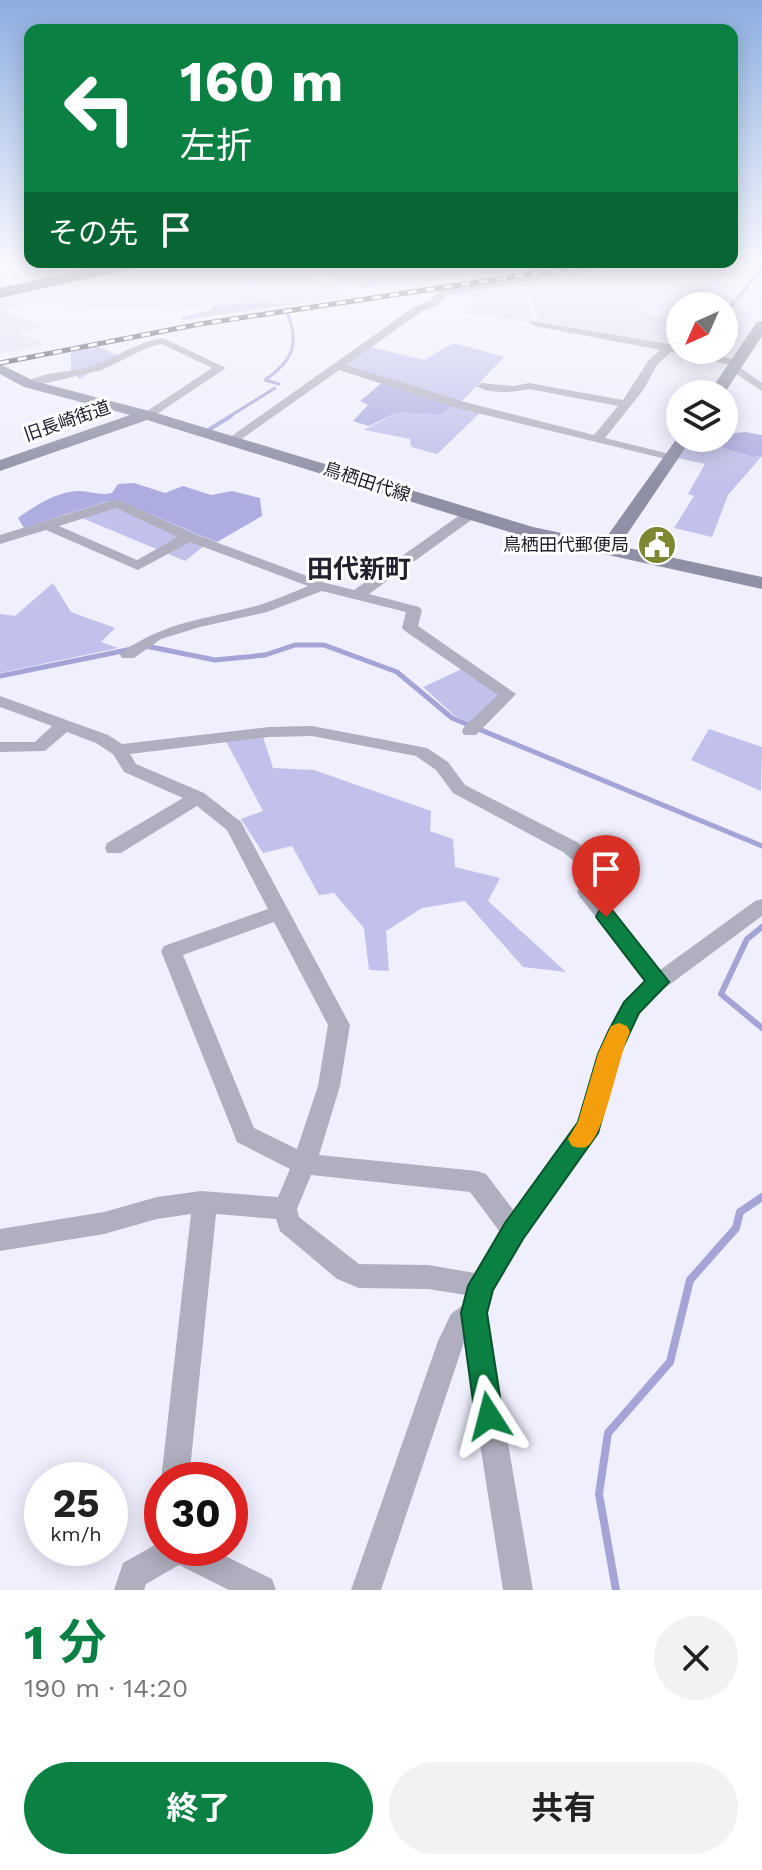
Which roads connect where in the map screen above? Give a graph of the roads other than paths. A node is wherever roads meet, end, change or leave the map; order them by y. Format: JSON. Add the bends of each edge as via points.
{"nodes":[{"id":1,"x":384,"y":333,"type":"edge"},
{"id":2,"x":591,"y":333,"type":"edge"},
{"id":3,"x":756,"y":333,"type":"edge"},
{"id":4,"x":666,"y":347,"type":"edge"},
{"id":5,"x":666,"y":355,"type":"edge"},
{"id":6,"x":731,"y":364,"type":"edge"},
{"id":7,"x":735,"y":365,"type":"junction"},
{"id":8,"x":339,"y":366,"type":"junction"},
{"id":9,"x":0,"y":368,"type":"edge"},
{"id":10,"x":762,"y":374,"type":"edge"},
{"id":11,"x":725,"y":380,"type":"edge"},
{"id":12,"x":29,"y":384,"type":"junction"},
{"id":13,"x":482,"y":386,"type":"dead end"},
{"id":14,"x":762,"y":388,"type":"edge"},
{"id":15,"x":627,"y":404,"type":"junction"},
{"id":16,"x":147,"y":415,"type":"junction"},
{"id":17,"x":232,"y":440,"type":"junction"},
{"id":18,"x":597,"y":440,"type":"junction"},
{"id":19,"x":674,"y":452,"type":"edge"},
{"id":20,"x":670,"y":458,"type":"junction"},
{"id":21,"x":0,"y":466,"type":"edge"},
{"id":22,"x":469,"y":515,"type":"junction"},
{"id":23,"x":46,"y":525,"type":"junction"},
{"id":24,"x":189,"y":537,"type":"junction"},
{"id":25,"x":0,"y":540,"type":"edge"},
{"id":26,"x":606,"y":551,"type":"junction"},
{"id":27,"x":762,"y":583,"type":"edge"},
{"id":28,"x":321,"y":586,"type":"junction"},
{"id":29,"x":357,"y":595,"type":"junction"},
{"id":30,"x":128,"y":655,"type":"dead end"},
{"id":31,"x":0,"y":701,"type":"edge"},
{"id":32,"x":64,"y":725,"type":"junction"},
{"id":33,"x":473,"y":729,"type":"dead end"},
{"id":34,"x":0,"y":747,"type":"edge"},
{"id":35,"x":119,"y":750,"type":"junction"},
{"id":36,"x":198,"y":797,"type":"junction"},
{"id":37,"x":114,"y":848,"type":"dead end"},
{"id":38,"x":762,"y":906,"type":"edge"},
{"id":39,"x":280,"y":912,"type":"junction"},
{"id":40,"x":658,"y":982,"type":"junction"},
{"id":41,"x":304,"y":1164,"type":"junction"},
{"id":42,"x":201,"y":1202,"type":"junction"},
{"id":43,"x":285,"y":1209,"type":"junction"},
{"id":44,"x":514,"y":1231,"type":"junction"},
{"id":45,"x":0,"y":1240,"type":"edge"},
{"id":46,"x":478,"y":1300,"type":"junction"},
{"id":47,"x":177,"y":1462,"type":"edge"},
{"id":48,"x":148,"y":1566,"type":"edge"},
{"id":49,"x":212,"y":1566,"type":"edge"},
{"id":50,"x":129,"y":1590,"type":"edge"},
{"id":51,"x":261,"y":1590,"type":"edge"},
{"id":52,"x":366,"y":1590,"type":"edge"},
{"id":53,"x":518,"y":1590,"type":"edge"}],
"edges":[{"from":1,"to":8,"type":"street"},
{"from":2,"to":4,"type":"street"},
{"from":3,"to":7,"type":"main road"},
{"from":5,"to":15,"type":"street","via":[[652,363]]},
{"from":6,"to":7,"type":"street"},
{"from":7,"to":10,"type":"street"},
{"from":7,"to":11,"type":"main road"},
{"from":7,"to":14,"type":"street"},
{"from":8,"to":17,"type":"street"},
{"from":8,"to":18,"type":"street"},
{"from":9,"to":12,"type":"main road","name":"鳥栖田代線"},
{"from":12,"to":16,"type":"main road","name":"鳥栖田代線"},
{"from":12,"to":16,"type":"street","via":[[97,368],[154,341],[220,368]]},
{"from":13,"to":15,"type":"street","via":[[529,386]]},
{"from":15,"to":18,"type":"street"},
{"from":16,"to":17,"type":"main road","name":"鳥栖田代線"},
{"from":16,"to":21,"type":"main road","name":"旧長崎街道"},
{"from":17,"to":22,"type":"main road","name":"鳥栖田代線"},
{"from":18,"to":20,"type":"street"},
{"from":19,"to":20,"type":"main road"},
{"from":20,"to":26,"type":"main road"},
{"from":22,"to":26,"type":"main road","name":"鳥栖田代線"},
{"from":22,"to":29,"type":"street"},
{"from":23,"to":24,"type":"street","via":[[117,503]]},
{"from":23,"to":24,"type":"street","via":[[138,566]]},
{"from":23,"to":25,"type":"street"},
{"from":24,"to":28,"type":"street"},
{"from":26,"to":27,"type":"main road","name":"鳥栖田代線"},
{"from":28,"to":29,"type":"street"},
{"from":28,"to":30,"type":"street","via":[[262,609],[196,623],[146,641]]},
{"from":29,"to":33,"type":"street","via":[[414,610],[410,628],[508,694]]},
{"from":31,"to":32,"type":"street"},
{"from":32,"to":34,"type":"street","via":[[39,747]]},
{"from":32,"to":35,"type":"street"},
{"from":35,"to":36,"type":"street","via":[[130,768]]},
{"from":35,"to":40,"type":"street","via":[[312,731],[421,752],[442,766],[459,789],[554,836],[591,862],[599,878],[587,892]]},
{"from":36,"to":37,"type":"street"},
{"from":36,"to":39,"type":"street","via":[[234,826]]},
{"from":38,"to":40,"type":"street"},
{"from":39,"to":41,"type":"street","via":[[339,1025],[329,1086]]},
{"from":39,"to":41,"type":"street","via":[[171,951],[245,1135]]},
{"from":40,"to":44,"type":"street","via":[[631,1008],[620,1030],[589,1126]]},
{"from":41,"to":43,"type":"street"},
{"from":41,"to":44,"type":"street","via":[[477,1182]]},
{"from":42,"to":43,"type":"street"},
{"from":42,"to":45,"type":"street"},
{"from":42,"to":47,"type":"street","via":[[204,1217]]},
{"from":43,"to":46,"type":"street","via":[[289,1223],[346,1271],[359,1276],[428,1277]]},
{"from":44,"to":46,"type":"street"},
{"from":46,"to":52,"type":"street","via":[[451,1341]]},
{"from":46,"to":53,"type":"street"},
{"from":48,"to":50,"type":"street","via":[[134,1574]]},
{"from":49,"to":51,"type":"street"}]}
